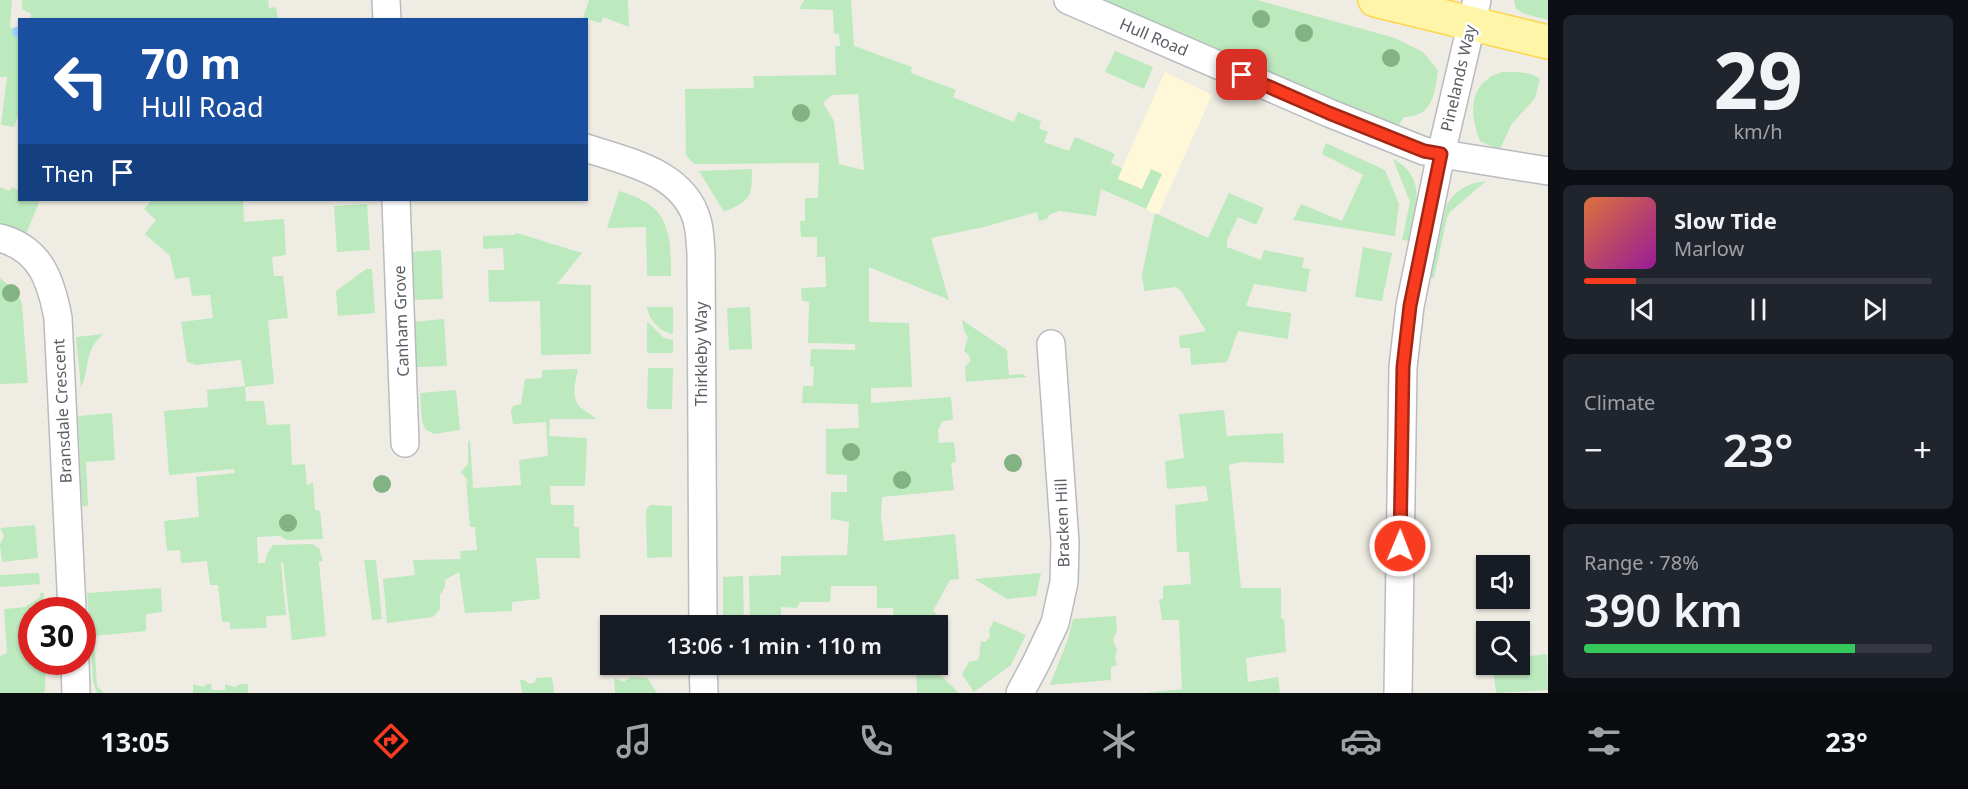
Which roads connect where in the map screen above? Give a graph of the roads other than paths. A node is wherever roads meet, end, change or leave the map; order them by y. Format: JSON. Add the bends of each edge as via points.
{"nodes":[{"id":1,"x":386,"y":0,"type":"edge"},
{"id":2,"x":1068,"y":0,"type":"edge"},
{"id":3,"x":1375,"y":0,"type":"edge"},
{"id":4,"x":1473,"y":12,"type":"edge"},
{"id":5,"x":387,"y":18,"type":"edge"},
{"id":6,"x":1548,"y":42,"type":"edge"},
{"id":7,"x":588,"y":149,"type":"edge"},
{"id":8,"x":1441,"y":154,"type":"junction"},
{"id":9,"x":1548,"y":171,"type":"edge"},
{"id":10,"x":396,"y":201,"type":"edge"},
{"id":11,"x":0,"y":238,"type":"edge"},
{"id":12,"x":1052,"y":344,"type":"dead end"},
{"id":13,"x":405,"y":443,"type":"dead end"},
{"id":14,"x":71,"y":597,"type":"edge"},
{"id":15,"x":703,"y":615,"type":"edge"},
{"id":16,"x":75,"y":675,"type":"edge"},
{"id":17,"x":703,"y":675,"type":"edge"},
{"id":18,"x":76,"y":693,"type":"edge"},
{"id":19,"x":704,"y":693,"type":"edge"},
{"id":20,"x":1020,"y":693,"type":"edge"},
{"id":21,"x":1398,"y":693,"type":"edge"}],
"edges":[{"from":1,"to":5,"type":"street"},
{"from":2,"to":8,"type":"street","name":"Hull Road","via":[[1329,113],[1424,151]]},
{"from":3,"to":4,"type":"main road"},
{"from":4,"to":6,"type":"main road"},
{"from":4,"to":8,"type":"street","name":"Pinelands Way"},
{"from":7,"to":15,"type":"street","name":"Thirkleby Way","via":[[663,176],[684,195],[697,220],[701,253]]},
{"from":8,"to":9,"type":"street","name":"Hull Road"},
{"from":8,"to":21,"type":"street","name":"Pinelands Way","via":[[1410,306],[1403,367]]},
{"from":10,"to":13,"type":"street","name":"Canham Grove"},
{"from":11,"to":14,"type":"street","name":"Bransdale Crescent","via":[[29,252],[41,265],[58,318]]},
{"from":12,"to":20,"type":"street","name":"Bracken Hill","via":[[1065,542],[1064,582],[1055,623]]},
{"from":16,"to":18,"type":"street"},
{"from":17,"to":19,"type":"street"}]}
